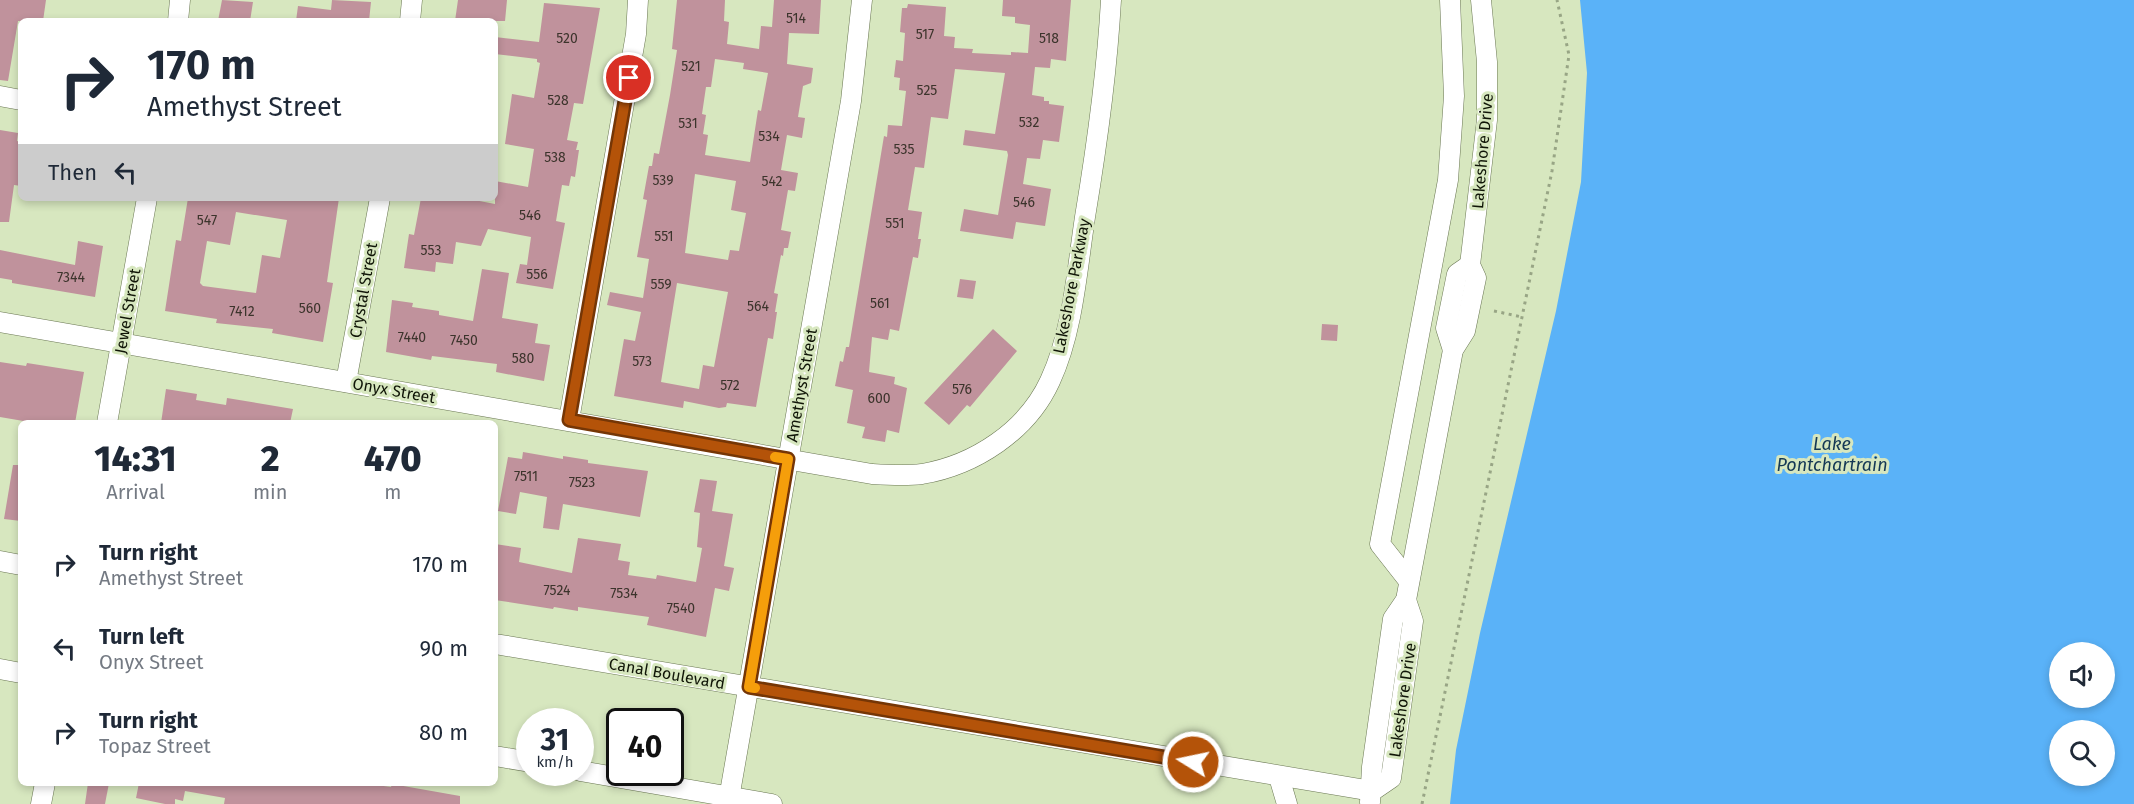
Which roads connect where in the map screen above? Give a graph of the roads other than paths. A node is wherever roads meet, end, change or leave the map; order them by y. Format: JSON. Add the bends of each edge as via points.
{"nodes":[{"id":1,"x":180,"y":0,"type":"edge"},
{"id":2,"x":412,"y":0,"type":"edge"},
{"id":3,"x":638,"y":0,"type":"edge"},
{"id":4,"x":862,"y":0,"type":"edge"},
{"id":5,"x":1111,"y":0,"type":"edge"},
{"id":6,"x":1450,"y":0,"type":"edge"},
{"id":7,"x":1481,"y":0,"type":"edge"},
{"id":8,"x":178,"y":18,"type":"edge"},
{"id":9,"x":410,"y":18,"type":"edge"},
{"id":10,"x":0,"y":96,"type":"edge"},
{"id":11,"x":18,"y":99,"type":"edge"},
{"id":12,"x":146,"y":201,"type":"edge"},
{"id":13,"x":379,"y":201,"type":"edge"},
{"id":14,"x":0,"y":322,"type":"edge"},
{"id":15,"x":122,"y":342,"type":"junction"},
{"id":16,"x":346,"y":382,"type":"junction"},
{"id":17,"x":108,"y":420,"type":"edge"},
{"id":18,"x":569,"y":420,"type":"junction"},
{"id":19,"x":788,"y":459,"type":"junction"},
{"id":20,"x":0,"y":561,"type":"edge"},
{"id":21,"x":18,"y":564,"type":"edge"},
{"id":22,"x":1408,"y":590,"type":"junction"},
{"id":23,"x":498,"y":645,"type":"edge"},
{"id":24,"x":0,"y":669,"type":"edge"},
{"id":25,"x":18,"y":672,"type":"edge"},
{"id":26,"x":749,"y":687,"type":"junction"},
{"id":27,"x":498,"y":757,"type":"edge"},
{"id":28,"x":516,"y":760,"type":"edge"},
{"id":29,"x":594,"y":774,"type":"edge"},
{"id":30,"x":1279,"y":777,"type":"junction"},
{"id":31,"x":44,"y":786,"type":"edge"},
{"id":32,"x":1371,"y":798,"type":"edge"},
{"id":33,"x":728,"y":800,"type":"edge"},
{"id":34,"x":41,"y":804,"type":"edge"},
{"id":35,"x":772,"y":804,"type":"edge"},
{"id":36,"x":1287,"y":804,"type":"edge"}],
"edges":[{"from":1,"to":8,"type":"street"},
{"from":2,"to":9,"type":"street"},
{"from":3,"to":18,"type":"street","via":[[636,34]]},
{"from":4,"to":19,"type":"street","name":"Amethyst Street","via":[[851,101]]},
{"from":5,"to":19,"type":"street","name":"Lakeshore Parkway","via":[[1101,118],[1072,299],[1050,381],[1035,406],[997,444],[971,459],[922,474],[872,474]]},
{"from":6,"to":22,"type":"street","via":[[1454,96],[1448,180],[1380,544]]},
{"from":7,"to":22,"type":"street","name":"Lakeshore Drive","via":[[1487,120],[1470,265],[1457,274],[1446,328],[1453,350]]},
{"from":10,"to":11,"type":"street"},
{"from":12,"to":15,"type":"street","name":"Jewel Street"},
{"from":13,"to":16,"type":"street","name":"Crystal Street"},
{"from":14,"to":15,"type":"street","name":"Onyx Street"},
{"from":15,"to":16,"type":"street","name":"Onyx Street"},
{"from":15,"to":17,"type":"street","name":"Jewel Street"},
{"from":16,"to":18,"type":"street","name":"Onyx Street"},
{"from":18,"to":19,"type":"street","name":"Onyx Street"},
{"from":19,"to":26,"type":"street","name":"Amethyst Street"},
{"from":20,"to":21,"type":"street"},
{"from":22,"to":32,"type":"street","name":"Lakeshore Drive","via":[[1393,619]]},
{"from":23,"to":26,"type":"street","name":"Canal Boulevard"},
{"from":24,"to":25,"type":"street"},
{"from":26,"to":30,"type":"street","name":"Canal Boulevard"},
{"from":26,"to":33,"type":"street","name":"Amethyst Street"},
{"from":27,"to":28,"type":"street"},
{"from":29,"to":33,"type":"street"},
{"from":30,"to":32,"type":"street","name":"Canal Boulevard"},
{"from":30,"to":36,"type":"street"},
{"from":31,"to":34,"type":"street"},
{"from":33,"to":35,"type":"street"}]}
